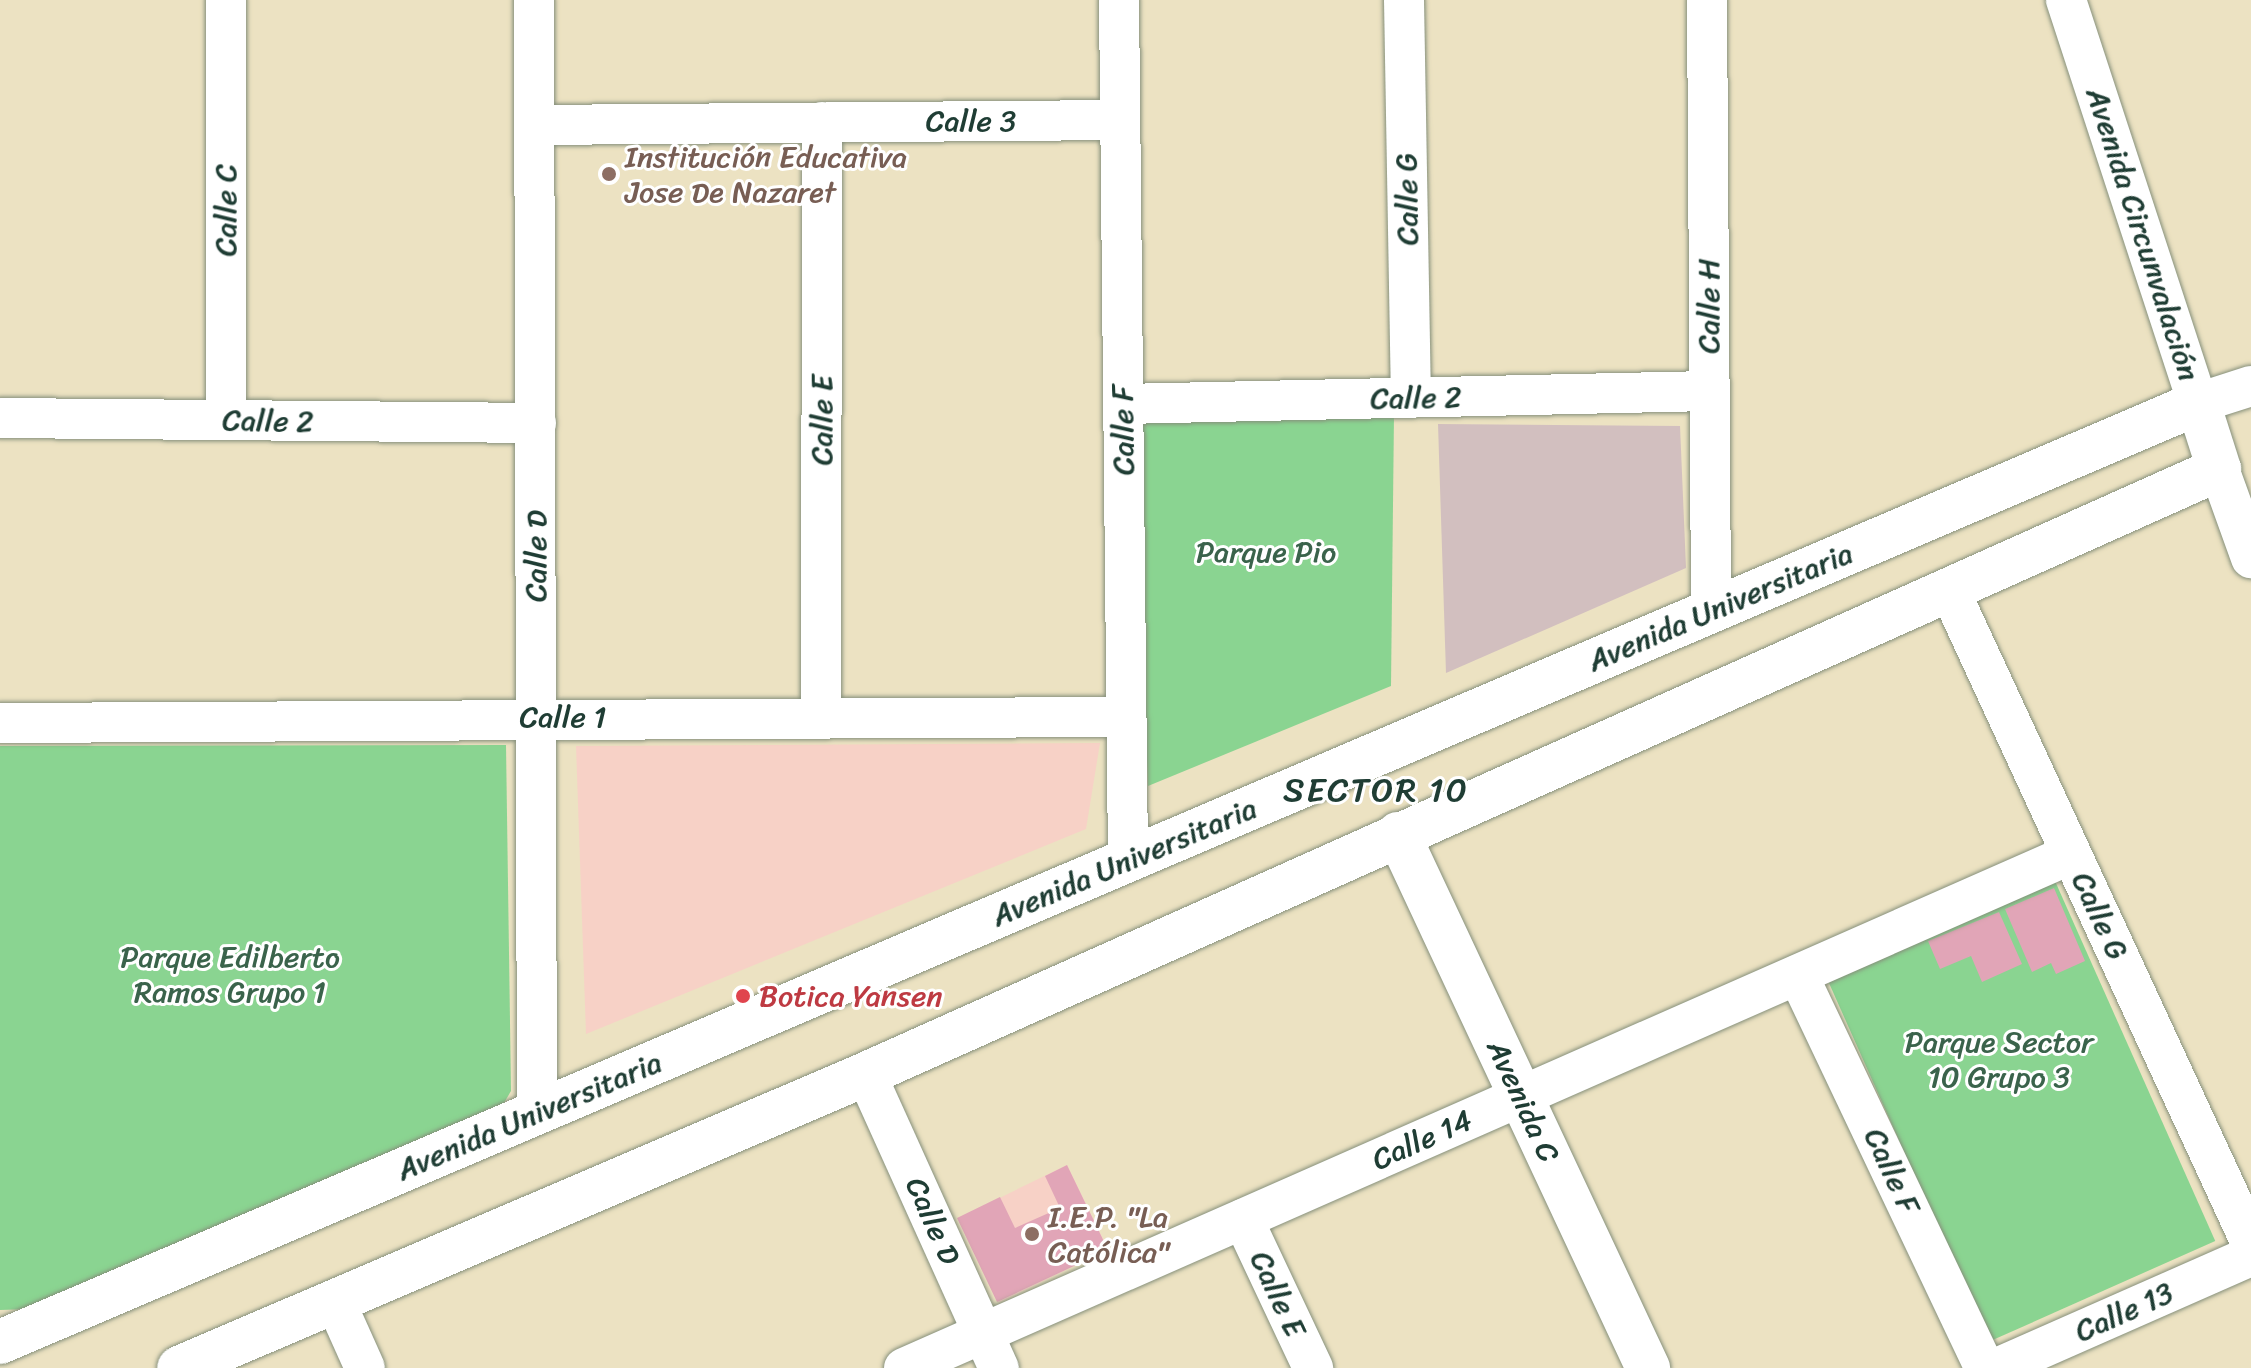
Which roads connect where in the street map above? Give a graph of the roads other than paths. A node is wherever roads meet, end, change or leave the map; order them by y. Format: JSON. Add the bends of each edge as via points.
{"nodes":[{"id":1,"x":226,"y":0,"type":"edge"},
{"id":2,"x":534,"y":0,"type":"edge"},
{"id":3,"x":1119,"y":0,"type":"edge"},
{"id":4,"x":1404,"y":0,"type":"edge"},
{"id":5,"x":1707,"y":0,"type":"edge"},
{"id":6,"x":2066,"y":0,"type":"edge"},
{"id":7,"x":1120,"y":120,"type":"junction"},
{"id":8,"x":822,"y":122,"type":"junction"},
{"id":9,"x":535,"y":125,"type":"junction"},
{"id":10,"x":2251,"y":386,"type":"edge"},
{"id":11,"x":1709,"y":391,"type":"junction"},
{"id":12,"x":1411,"y":398,"type":"junction"},
{"id":13,"x":2198,"y":403,"type":"junction"},
{"id":14,"x":1123,"y":404,"type":"junction"},
{"id":15,"x":0,"y":418,"type":"edge"},
{"id":16,"x":226,"y":420,"type":"junction"},
{"id":17,"x":536,"y":423,"type":"junction"},
{"id":18,"x":2219,"y":469,"type":"junction"},
{"id":19,"x":2251,"y":558,"type":"edge"},
{"id":20,"x":1949,"y":589,"type":"junction"},
{"id":21,"x":1711,"y":611,"type":"junction"},
{"id":22,"x":536,"y":717,"type":"junction"},
{"id":23,"x":821,"y":717,"type":"junction"},
{"id":24,"x":1126,"y":717,"type":"junction"},
{"id":25,"x":0,"y":723,"type":"edge"},
{"id":26,"x":1398,"y":834,"type":"junction"},
{"id":27,"x":2071,"y":854,"type":"junction"},
{"id":28,"x":1128,"y":860,"type":"junction"},
{"id":29,"x":1798,"y":975,"type":"junction"},
{"id":30,"x":866,"y":1074,"type":"junction"},
{"id":31,"x":1521,"y":1097,"type":"junction"},
{"id":32,"x":537,"y":1112,"type":"junction"},
{"id":33,"x":1243,"y":1219,"type":"junction"},
{"id":34,"x":2251,"y":1243,"type":"edge"},
{"id":35,"x":2251,"y":1256,"type":"edge"},
{"id":36,"x":335,"y":1301,"type":"junction"},
{"id":37,"x":0,"y":1342,"type":"edge"},
{"id":38,"x":991,"y":1351,"type":"edge"},
{"id":39,"x":179,"y":1368,"type":"edge"},
{"id":40,"x":365,"y":1368,"type":"edge"},
{"id":41,"x":904,"y":1368,"type":"edge"},
{"id":42,"x":1313,"y":1368,"type":"edge"},
{"id":43,"x":1648,"y":1368,"type":"edge"},
{"id":44,"x":1985,"y":1368,"type":"edge"},
{"id":45,"x":1997,"y":1368,"type":"edge"}],
"edges":[{"from":1,"to":16,"type":"street","name":"Calle C"},
{"from":2,"to":9,"type":"street","name":"Calle D"},
{"from":3,"to":7,"type":"street","name":"Calle F"},
{"from":4,"to":12,"type":"street","name":"Calle G"},
{"from":5,"to":11,"type":"street","name":"Calle H"},
{"from":6,"to":13,"type":"street","name":"Avenida Circunvalación"},
{"from":7,"to":8,"type":"street","name":"Calle 3"},
{"from":7,"to":14,"type":"street","name":"Calle F"},
{"from":8,"to":9,"type":"street","name":"Calle 3"},
{"from":8,"to":23,"type":"street","name":"Calle E"},
{"from":9,"to":17,"type":"street","name":"Calle D"},
{"from":10,"to":13,"type":"street","name":"Avenida Universitaria"},
{"from":11,"to":12,"type":"street","name":"Calle 2"},
{"from":11,"to":21,"type":"street","name":"Calle H"},
{"from":12,"to":14,"type":"street","name":"Calle 2"},
{"from":13,"to":18,"type":"street","name":"Avenida Circunvalación"},
{"from":13,"to":21,"type":"street","name":"Avenida Universitaria"},
{"from":14,"to":24,"type":"street","name":"Calle F"},
{"from":15,"to":16,"type":"street","name":"Calle 2"},
{"from":16,"to":17,"type":"street","name":"Calle 2"},
{"from":17,"to":22,"type":"street","name":"Calle D"},
{"from":18,"to":19,"type":"street"},
{"from":18,"to":20,"type":"street"},
{"from":20,"to":26,"type":"street"},
{"from":20,"to":27,"type":"street","name":"Calle G"},
{"from":21,"to":28,"type":"street","name":"Avenida Universitaria"},
{"from":22,"to":23,"type":"street","name":"Calle 1"},
{"from":22,"to":25,"type":"street","name":"Calle 1"},
{"from":22,"to":32,"type":"street","name":"Calle D"},
{"from":23,"to":24,"type":"street","name":"Calle 1"},
{"from":24,"to":28,"type":"street","name":"Calle F"},
{"from":26,"to":30,"type":"street"},
{"from":26,"to":31,"type":"street","name":"Avenida C"},
{"from":27,"to":29,"type":"street","name":"Calle 14"},
{"from":27,"to":34,"type":"street","name":"Calle G"},
{"from":28,"to":32,"type":"street","name":"Avenida Universitaria"},
{"from":29,"to":31,"type":"street","name":"Calle 14"},
{"from":29,"to":44,"type":"street","name":"Calle F"},
{"from":30,"to":36,"type":"street"},
{"from":30,"to":38,"type":"street","name":"Calle D"},
{"from":31,"to":33,"type":"street","name":"Calle 14"},
{"from":31,"to":43,"type":"street","name":"Avenida C"},
{"from":32,"to":37,"type":"street","name":"Avenida Universitaria"},
{"from":33,"to":38,"type":"street","name":"Calle 14"},
{"from":33,"to":42,"type":"street","name":"Calle E"},
{"from":35,"to":45,"type":"street","name":"Calle 13"},
{"from":36,"to":39,"type":"street"},
{"from":36,"to":40,"type":"street"},
{"from":38,"to":41,"type":"street","name":"Calle 14"}]}
